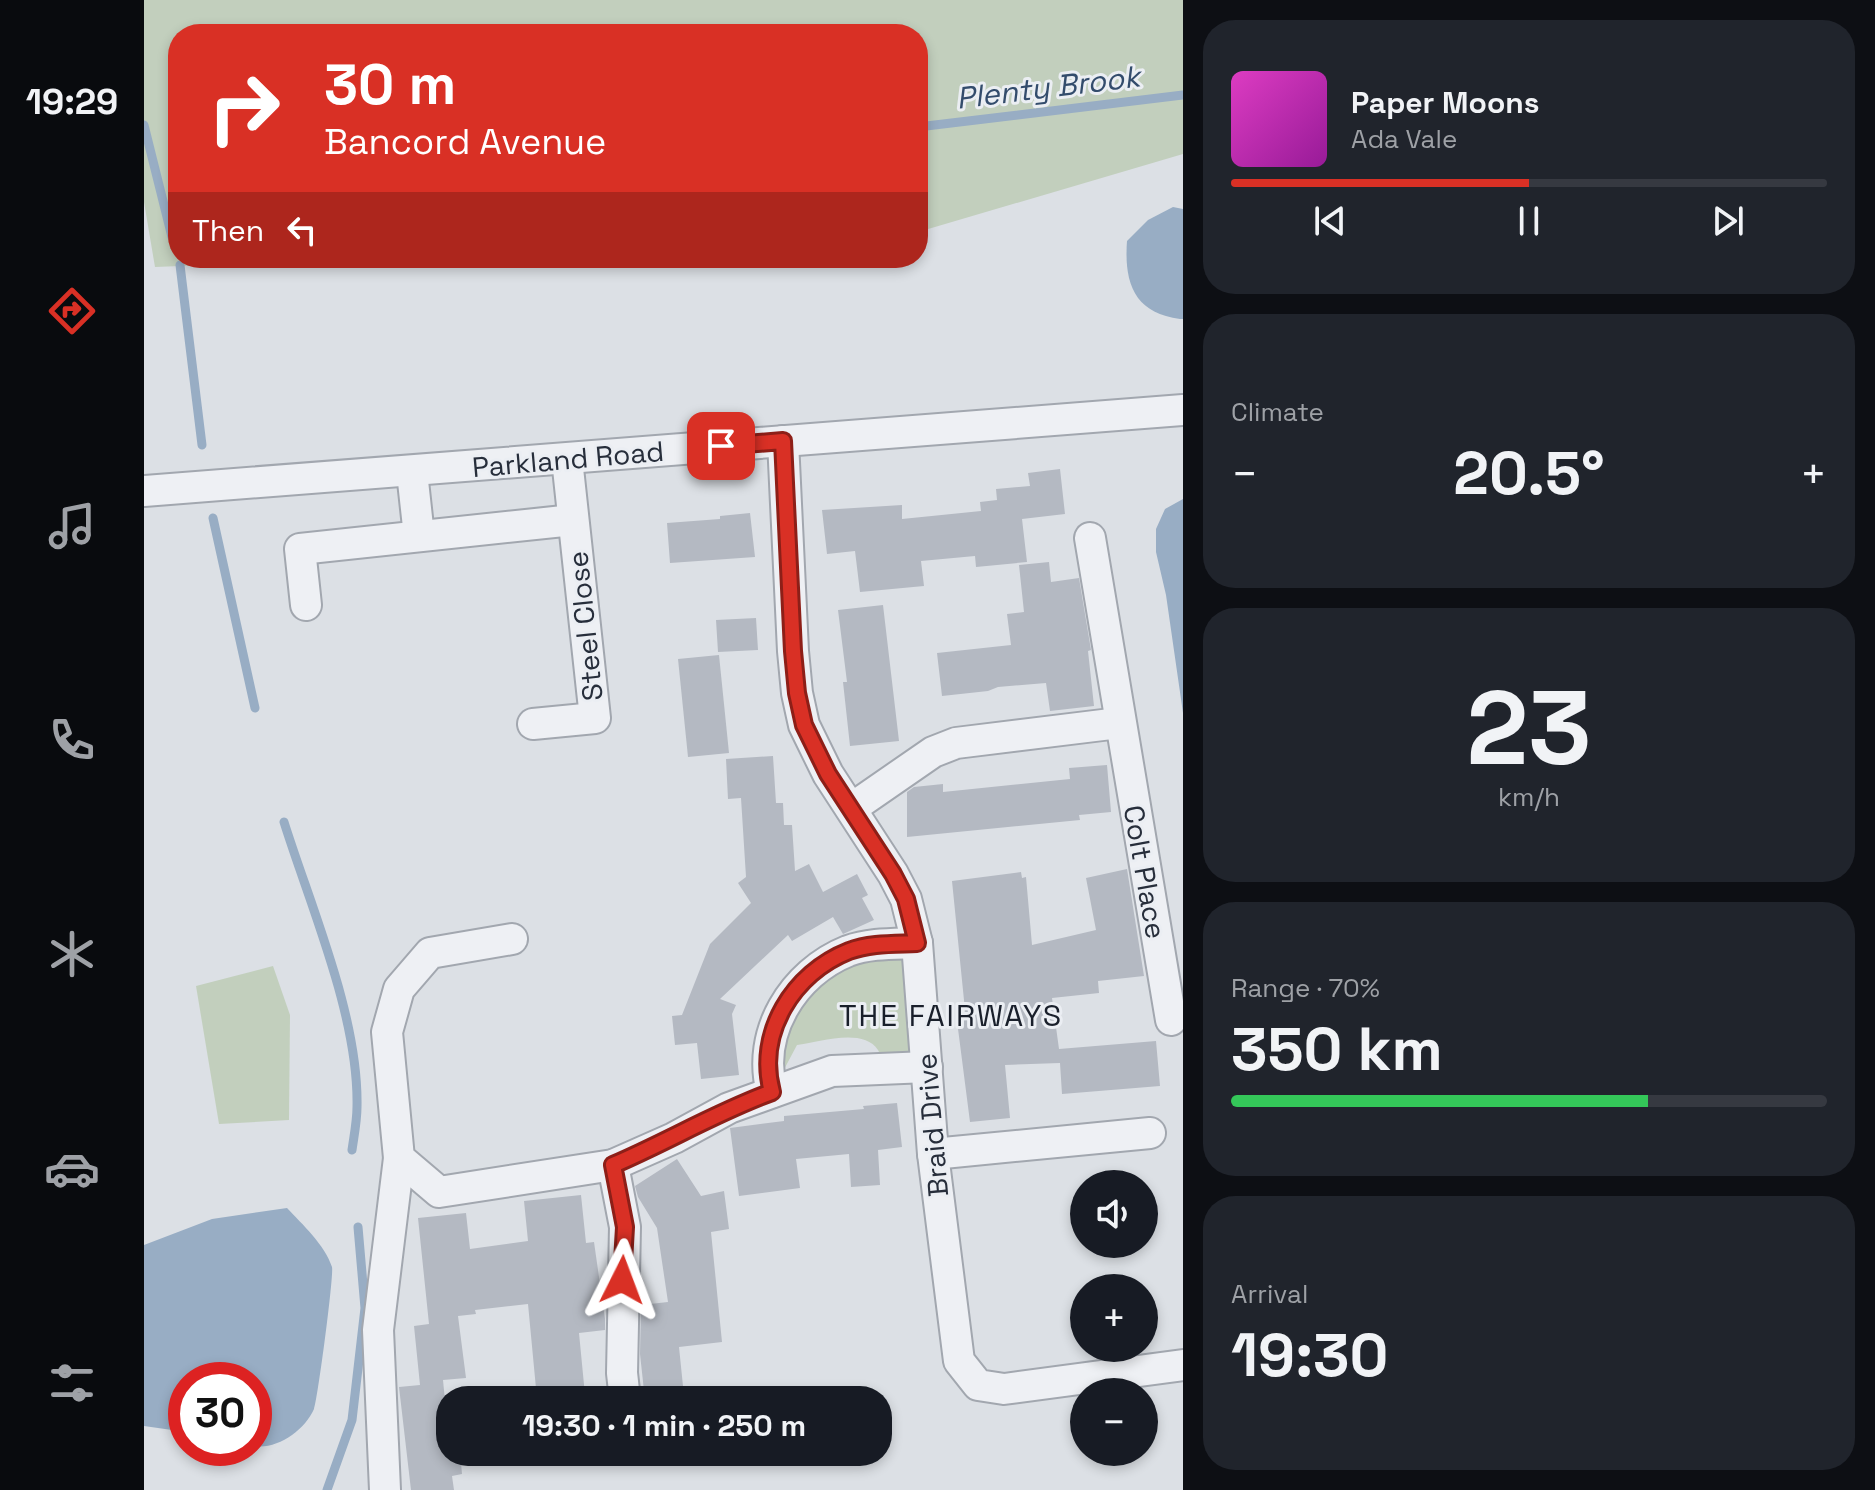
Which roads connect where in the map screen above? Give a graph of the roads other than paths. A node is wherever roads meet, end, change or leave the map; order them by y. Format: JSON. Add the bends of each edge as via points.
{"nodes":[{"id":1,"x":1183,"y":410,"type":"edge"},
{"id":2,"x":783,"y":441,"type":"junction"},
{"id":3,"x":567,"y":459,"type":"junction"},
{"id":4,"x":412,"y":472,"type":"junction"},
{"id":5,"x":145,"y":491,"type":"edge"},
{"id":6,"x":573,"y":520,"type":"junction"},
{"id":7,"x":419,"y":536,"type":"junction"},
{"id":8,"x":1090,"y":538,"type":"dead end"},
{"id":9,"x":306,"y":605,"type":"dead end"},
{"id":10,"x":1119,"y":723,"type":"junction"},
{"id":11,"x":533,"y":724,"type":"dead end"},
{"id":12,"x":852,"y":808,"type":"junction"},
{"id":13,"x":512,"y":939,"type":"dead end"},
{"id":14,"x":917,"y":943,"type":"junction"},
{"id":15,"x":1171,"y":1020,"type":"dead end"},
{"id":16,"x":927,"y":1067,"type":"junction"},
{"id":17,"x":772,"y":1092,"type":"junction"},
{"id":18,"x":1150,"y":1133,"type":"dead end"},
{"id":19,"x":933,"y":1154,"type":"junction"},
{"id":20,"x":399,"y":1158,"type":"junction"},
{"id":21,"x":613,"y":1165,"type":"junction"},
{"id":22,"x":1183,"y":1365,"type":"edge"},
{"id":23,"x":625,"y":1386,"type":"edge"},
{"id":24,"x":385,"y":1490,"type":"edge"}],
"edges":[{"from":1,"to":2,"type":"street","name":"Parkland Road"},
{"from":2,"to":3,"type":"street","name":"Parkland Road"},
{"from":2,"to":12,"type":"street","name":"Braid Drive","via":[[797,693],[804,725]]},
{"from":3,"to":4,"type":"street","name":"Parkland Road"},
{"from":3,"to":6,"type":"street","name":"Steel Close"},
{"from":4,"to":5,"type":"street","name":"Parkland Road"},
{"from":4,"to":7,"type":"street"},
{"from":6,"to":7,"type":"street","name":"Steel Close"},
{"from":6,"to":11,"type":"street","name":"Steel Close","via":[[595,718]]},
{"from":7,"to":9,"type":"street","name":"Steel Close","via":[[300,549]]},
{"from":8,"to":10,"type":"street","name":"Colt Place"},
{"from":10,"to":12,"type":"street","via":[[956,743],[933,752]]},
{"from":10,"to":15,"type":"street","name":"Colt Place"},
{"from":12,"to":14,"type":"street","name":"Braid Drive","via":[[903,893]]},
{"from":13,"to":20,"type":"street","via":[[430,953],[399,989],[387,1032]]},
{"from":14,"to":16,"type":"street","name":"Braid Drive"},
{"from":14,"to":17,"type":"street","via":[[864,946],[802,980],[770,1039],[766,1072]]},
{"from":16,"to":17,"type":"street","via":[[832,1071]]},
{"from":16,"to":19,"type":"street","name":"Braid Drive"},
{"from":17,"to":21,"type":"street"},
{"from":18,"to":19,"type":"street"},
{"from":19,"to":22,"type":"street","name":"Braid Drive","via":[[959,1361],[978,1385],[1004,1389]]},
{"from":20,"to":21,"type":"street","via":[[439,1192]]},
{"from":20,"to":24,"type":"street","via":[[378,1330]]},
{"from":21,"to":23,"type":"street","via":[[625,1227]]}]}
